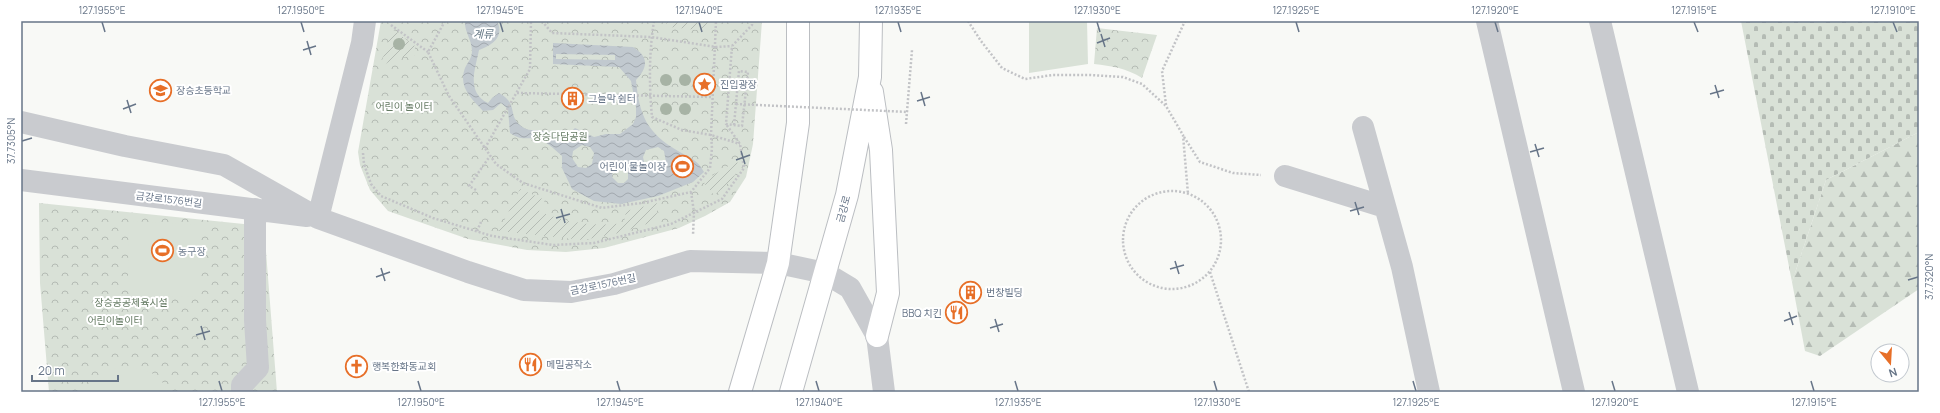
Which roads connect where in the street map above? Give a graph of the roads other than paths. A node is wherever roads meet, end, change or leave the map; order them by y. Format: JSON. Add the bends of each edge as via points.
{"nodes":[{"id":1,"x":365,"y":21,"type":"edge"},
{"id":2,"x":798,"y":21,"type":"edge"},
{"id":3,"x":871,"y":21,"type":"edge"},
{"id":4,"x":1487,"y":21,"type":"edge"},
{"id":5,"x":1600,"y":21,"type":"edge"},
{"id":6,"x":870,"y":77,"type":"junction"},
{"id":7,"x":21,"y":122,"type":"edge"},
{"id":8,"x":1363,"y":127,"type":"dead end"},
{"id":9,"x":1285,"y":176,"type":"road end"},
{"id":10,"x":21,"y":180,"type":"edge"},
{"id":11,"x":1385,"y":207,"type":"junction"},
{"id":12,"x":255,"y":209,"type":"junction"},
{"id":13,"x":318,"y":218,"type":"junction"},
{"id":14,"x":778,"y":263,"type":"junction"},
{"id":15,"x":825,"y":273,"type":"junction"},
{"id":16,"x":877,"y":336,"type":"junction"},
{"id":17,"x":242,"y":392,"type":"edge"},
{"id":18,"x":740,"y":392,"type":"edge"},
{"id":19,"x":790,"y":392,"type":"edge"},
{"id":20,"x":884,"y":392,"type":"edge"},
{"id":21,"x":1429,"y":392,"type":"edge"},
{"id":22,"x":1574,"y":392,"type":"edge"},
{"id":23,"x":1688,"y":392,"type":"edge"}],
"edges":[{"from":1,"to":13,"type":"street","via":[[362,43]]},
{"from":2,"to":14,"type":"main road","via":[[798,123]]},
{"from":3,"to":6,"type":"main road","name":"금강로"},
{"from":4,"to":22,"type":"street"},
{"from":5,"to":23,"type":"street"},
{"from":6,"to":15,"type":"main road","name":"금강로","via":[[847,195]]},
{"from":6,"to":16,"type":"main road","via":[[882,150],[888,293]]},
{"from":7,"to":13,"type":"street","via":[[224,166]]},
{"from":8,"to":11,"type":"street"},
{"from":9,"to":11,"type":"street"},
{"from":10,"to":12,"type":"street","name":"금강로1576번길"},
{"from":11,"to":21,"type":"street","via":[[1402,267]]},
{"from":12,"to":13,"type":"street","name":"금강로1576번길"},
{"from":12,"to":17,"type":"street","via":[[255,320],[258,368],[242,385]]},
{"from":13,"to":14,"type":"street","name":"금강로1576번길","via":[[524,290],[571,292],[614,284],[690,262]]},
{"from":14,"to":15,"type":"street","name":"금강로1576번길"},
{"from":14,"to":18,"type":"main road"},
{"from":15,"to":16,"type":"street","name":"금강로1576번길","via":[[850,288]]},
{"from":15,"to":19,"type":"main road","name":"금강로"},
{"from":16,"to":20,"type":"street"}]}
